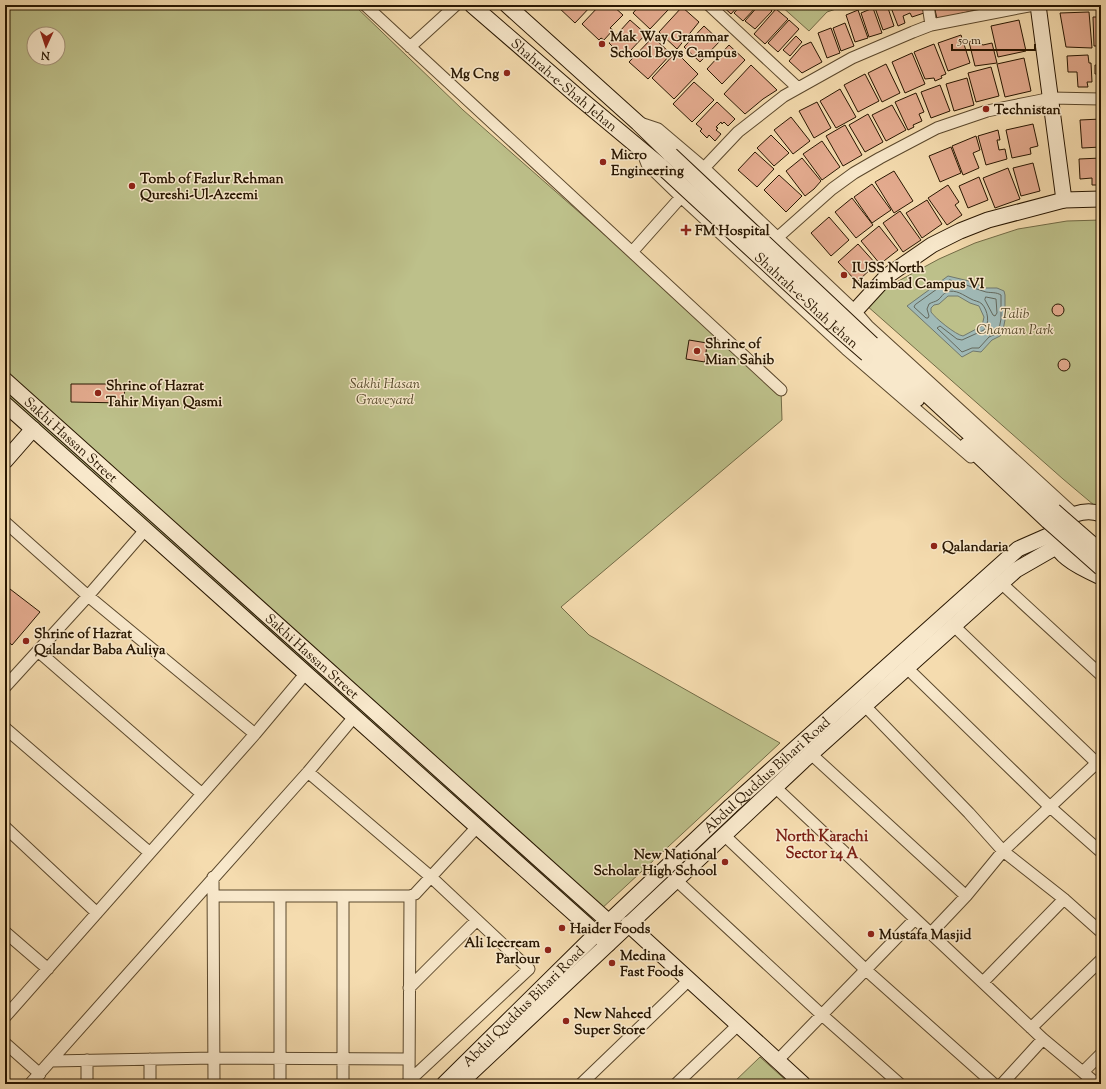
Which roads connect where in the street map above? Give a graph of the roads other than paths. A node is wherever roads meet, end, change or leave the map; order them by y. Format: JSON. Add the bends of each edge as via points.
{"nodes":[{"id":1,"x":365,"y":5,"type":"edge"},
{"id":2,"x":456,"y":5,"type":"edge"},
{"id":3,"x":472,"y":5,"type":"edge"},
{"id":4,"x":508,"y":5,"type":"edge"},
{"id":5,"x":709,"y":5,"type":"edge"},
{"id":6,"x":928,"y":5,"type":"edge"},
{"id":7,"x":1034,"y":5,"type":"edge"},
{"id":8,"x":1038,"y":5,"type":"edge"},
{"id":9,"x":931,"y":25,"type":"junction"},
{"id":10,"x":410,"y":47,"type":"junction"},
{"id":11,"x":798,"y":88,"type":"junction"},
{"id":12,"x":1051,"y":98,"type":"junction"},
{"id":13,"x":1101,"y":99,"type":"edge"},
{"id":14,"x":638,"y":123,"type":"junction"},
{"id":15,"x":640,"y":148,"type":"junction"},
{"id":16,"x":666,"y":161,"type":"junction"},
{"id":17,"x":704,"y":168,"type":"junction"},
{"id":18,"x":681,"y":197,"type":"junction"},
{"id":19,"x":1101,"y":199,"type":"edge"},
{"id":20,"x":1064,"y":200,"type":"junction"},
{"id":21,"x":777,"y":238,"type":"junction"},
{"id":22,"x":632,"y":252,"type":"junction"},
{"id":23,"x":855,"y":310,"type":"junction"},
{"id":24,"x":868,"y":326,"type":"junction"},
{"id":25,"x":846,"y":349,"type":"junction"},
{"id":26,"x":5,"y":380,"type":"edge"},
{"id":27,"x":781,"y":390,"type":"dead end"},
{"id":28,"x":5,"y":404,"type":"edge"},
{"id":29,"x":33,"y":429,"type":"junction"},
{"id":30,"x":5,"y":461,"type":"edge"},
{"id":31,"x":1074,"y":514,"type":"junction"},
{"id":32,"x":1101,"y":514,"type":"edge"},
{"id":33,"x":5,"y":522,"type":"edge"},
{"id":34,"x":146,"y":530,"type":"junction"},
{"id":35,"x":1053,"y":536,"type":"junction"},
{"id":36,"x":1101,"y":552,"type":"edge"},
{"id":37,"x":1101,"y":568,"type":"edge"},
{"id":38,"x":1101,"y":576,"type":"edge"},
{"id":39,"x":1001,"y":583,"type":"junction"},
{"id":40,"x":88,"y":596,"type":"junction"},
{"id":41,"x":954,"y":626,"type":"junction"},
{"id":42,"x":38,"y":651,"type":"junction"},
{"id":43,"x":907,"y":668,"type":"junction"},
{"id":44,"x":306,"y":673,"type":"junction"},
{"id":45,"x":1101,"y":675,"type":"edge"},
{"id":46,"x":5,"y":687,"type":"edge"},
{"id":47,"x":865,"y":706,"type":"junction"},
{"id":48,"x":354,"y":717,"type":"junction"},
{"id":49,"x":5,"y":728,"type":"edge"},
{"id":50,"x":255,"y":734,"type":"junction"},
{"id":51,"x":811,"y":754,"type":"junction"},
{"id":52,"x":1099,"y":763,"type":"edge"},
{"id":53,"x":308,"y":772,"type":"junction"},
{"id":54,"x":775,"y":787,"type":"junction"},
{"id":55,"x":202,"y":794,"type":"junction"},
{"id":56,"x":1049,"y":806,"type":"junction"},
{"id":57,"x":5,"y":827,"type":"edge"},
{"id":58,"x":477,"y":827,"type":"junction"},
{"id":59,"x":724,"y":834,"type":"junction"},
{"id":60,"x":1003,"y":851,"type":"junction"},
{"id":61,"x":1101,"y":852,"type":"edge"},
{"id":62,"x":150,"y":853,"type":"junction"},
{"id":63,"x":213,"y":877,"type":"junction"},
{"id":64,"x":431,"y":877,"type":"junction"},
{"id":65,"x":676,"y":880,"type":"junction"},
{"id":66,"x":214,"y":896,"type":"junction"},
{"id":67,"x":280,"y":896,"type":"junction"},
{"id":68,"x":343,"y":896,"type":"junction"},
{"id":69,"x":410,"y":896,"type":"junction"},
{"id":70,"x":966,"y":896,"type":"junction"},
{"id":71,"x":1064,"y":899,"type":"junction"},
{"id":72,"x":97,"y":912,"type":"junction"},
{"id":73,"x":915,"y":919,"type":"junction"},
{"id":74,"x":477,"y":920,"type":"junction"},
{"id":75,"x":608,"y":922,"type":"junction"},
{"id":76,"x":624,"y":928,"type":"junction"},
{"id":77,"x":5,"y":932,"type":"edge"},
{"id":78,"x":1101,"y":932,"type":"edge"},
{"id":79,"x":931,"y":933,"type":"junction"},
{"id":80,"x":596,"y":934,"type":"junction"},
{"id":81,"x":608,"y":944,"type":"junction"},
{"id":82,"x":1101,"y":960,"type":"edge"},
{"id":83,"x":48,"y":969,"type":"junction"},
{"id":84,"x":866,"y":970,"type":"junction"},
{"id":85,"x":689,"y":980,"type":"junction"},
{"id":86,"x":983,"y":982,"type":"junction"},
{"id":87,"x":409,"y":988,"type":"junction"},
{"id":88,"x":822,"y":1015,"type":"junction"},
{"id":89,"x":5,"y":1017,"type":"edge"},
{"id":90,"x":738,"y":1025,"type":"junction"},
{"id":91,"x":1031,"y":1028,"type":"junction"},
{"id":92,"x":1043,"y":1039,"type":"junction"},
{"id":93,"x":5,"y":1043,"type":"edge"},
{"id":94,"x":1101,"y":1054,"type":"edge"},
{"id":95,"x":214,"y":1058,"type":"junction"},
{"id":96,"x":150,"y":1059,"type":"junction"},
{"id":97,"x":280,"y":1059,"type":"junction"},
{"id":98,"x":343,"y":1059,"type":"junction"},
{"id":99,"x":409,"y":1059,"type":"junction"},
{"id":100,"x":52,"y":1060,"type":"junction"},
{"id":101,"x":87,"y":1060,"type":"junction"},
{"id":102,"x":777,"y":1060,"type":"junction"},
{"id":103,"x":1083,"y":1072,"type":"junction"},
{"id":104,"x":40,"y":1074,"type":"junction"},
{"id":105,"x":410,"y":1083,"type":"edge"},
{"id":106,"x":30,"y":1084,"type":"edge"},
{"id":107,"x":87,"y":1084,"type":"edge"},
{"id":108,"x":150,"y":1084,"type":"edge"},
{"id":109,"x":214,"y":1084,"type":"edge"},
{"id":110,"x":280,"y":1084,"type":"edge"},
{"id":111,"x":343,"y":1084,"type":"edge"},
{"id":112,"x":444,"y":1084,"type":"edge"},
{"id":113,"x":459,"y":1084,"type":"edge"},
{"id":114,"x":581,"y":1084,"type":"edge"},
{"id":115,"x":676,"y":1084,"type":"edge"},
{"id":116,"x":803,"y":1084,"type":"edge"},
{"id":117,"x":900,"y":1084,"type":"edge"},
{"id":118,"x":994,"y":1084,"type":"edge"},
{"id":119,"x":1002,"y":1084,"type":"edge"},
{"id":120,"x":1097,"y":1084,"type":"edge"}],
"edges":[{"from":1,"to":10,"type":"street"},
{"from":2,"to":10,"type":"street"},
{"from":3,"to":15,"type":"main road","name":"Shahrah-e-Shah Jehan"},
{"from":4,"to":14,"type":"main road","name":"Shahrah-e-Shah Jehan"},
{"from":5,"to":11,"type":"street"},
{"from":6,"to":9,"type":"street"},
{"from":7,"to":9,"type":"street"},
{"from":8,"to":12,"type":"main road"},
{"from":9,"to":11,"type":"street","via":[[852,58]]},
{"from":10,"to":22,"type":"street"},
{"from":11,"to":17,"type":"street","via":[[738,132]]},
{"from":12,"to":13,"type":"street"},
{"from":12,"to":20,"type":"main road"},
{"from":12,"to":21,"type":"street","via":[[987,111],[930,132],[854,173]]},
{"from":14,"to":16,"type":"main road","name":"Shahrah-e-Shah Jehan"},
{"from":14,"to":17,"type":"street","via":[[658,129]]},
{"from":15,"to":16,"type":"main road","name":"Shahrah-e-Shah Jehan"},
{"from":15,"to":18,"type":"street","via":[[647,164]]},
{"from":16,"to":36,"type":"main road","name":"Shahrah-e-Shah Jehan","bridge":true},
{"from":16,"to":37,"type":"main road","name":"Shahrah-e-Shah Jehan","bridge":true},
{"from":17,"to":21,"type":"street"},
{"from":18,"to":22,"type":"street"},
{"from":18,"to":25,"type":"street"},
{"from":19,"to":20,"type":"main road"},
{"from":20,"to":23,"type":"main road","via":[[988,220],[939,242],[887,276]]},
{"from":21,"to":23,"type":"street"},
{"from":22,"to":27,"type":"street"},
{"from":23,"to":24,"type":"street"},
{"from":24,"to":25,"type":"street"},
{"from":24,"to":31,"type":"street"},
{"from":25,"to":35,"type":"street"},
{"from":26,"to":75,"type":"main road","name":"Sakhi Hassan Street"},
{"from":28,"to":29,"type":"main road","name":"Sakhi Hassan Street"},
{"from":29,"to":30,"type":"main road"},
{"from":29,"to":34,"type":"main road","name":"Sakhi Hassan Street"},
{"from":31,"to":32,"type":"main road"},
{"from":31,"to":35,"type":"main road","via":[[1062,520]]},
{"from":33,"to":40,"type":"street"},
{"from":34,"to":40,"type":"street"},
{"from":34,"to":44,"type":"main road","name":"Sakhi Hassan Street"},
{"from":35,"to":38,"type":"main road","via":[[1068,559]]},
{"from":35,"to":39,"type":"main road","name":"Abdul Quddus Bihari Road"},
{"from":35,"to":75,"type":"main road","name":"Abdul Quddus Bihari Road","via":[[1018,549],[731,806]]},
{"from":39,"to":41,"type":"main road","name":"Abdul Quddus Bihari Road"},
{"from":39,"to":45,"type":"street"},
{"from":40,"to":42,"type":"street"},
{"from":40,"to":50,"type":"street"},
{"from":41,"to":43,"type":"main road","name":"Abdul Quddus Bihari Road"},
{"from":41,"to":52,"type":"street"},
{"from":42,"to":46,"type":"street"},
{"from":42,"to":55,"type":"street"},
{"from":43,"to":47,"type":"main road","name":"Abdul Quddus Bihari Road"},
{"from":43,"to":56,"type":"street"},
{"from":44,"to":48,"type":"main road","name":"Sakhi Hassan Street"},
{"from":44,"to":50,"type":"street"},
{"from":47,"to":51,"type":"main road","name":"Abdul Quddus Bihari Road"},
{"from":47,"to":60,"type":"street","via":[[964,807]]},
{"from":48,"to":53,"type":"street"},
{"from":48,"to":58,"type":"main road","name":"Sakhi Hassan Street"},
{"from":49,"to":62,"type":"street"},
{"from":50,"to":55,"type":"street"},
{"from":51,"to":54,"type":"main road","name":"Abdul Quddus Bihari Road"},
{"from":51,"to":70,"type":"street"},
{"from":52,"to":56,"type":"street"},
{"from":53,"to":63,"type":"street"},
{"from":53,"to":64,"type":"street"},
{"from":54,"to":59,"type":"main road","name":"Abdul Quddus Bihari Road"},
{"from":54,"to":73,"type":"street"},
{"from":55,"to":62,"type":"street"},
{"from":56,"to":60,"type":"street"},
{"from":56,"to":61,"type":"street"},
{"from":57,"to":72,"type":"street"},
{"from":58,"to":64,"type":"street"},
{"from":58,"to":80,"type":"main road","name":"Sakhi Hassan Street"},
{"from":59,"to":65,"type":"main road","name":"Abdul Quddus Bihari Road"},
{"from":59,"to":84,"type":"street"},
{"from":60,"to":70,"type":"street"},
{"from":60,"to":71,"type":"street"},
{"from":62,"to":72,"type":"street"},
{"from":63,"to":66,"type":"street"},
{"from":63,"to":100,"type":"street"},
{"from":64,"to":69,"type":"street"},
{"from":64,"to":74,"type":"street"},
{"from":65,"to":76,"type":"main road","name":"Abdul Quddus Bihari Road"},
{"from":65,"to":88,"type":"street"},
{"from":66,"to":67,"type":"street"},
{"from":66,"to":95,"type":"street"},
{"from":67,"to":68,"type":"street"},
{"from":67,"to":97,"type":"street"},
{"from":68,"to":69,"type":"street"},
{"from":68,"to":98,"type":"street"},
{"from":69,"to":87,"type":"street"},
{"from":70,"to":79,"type":"street"},
{"from":71,"to":78,"type":"street"},
{"from":71,"to":86,"type":"street"},
{"from":72,"to":83,"type":"street"},
{"from":73,"to":79,"type":"street"},
{"from":73,"to":84,"type":"street"},
{"from":74,"to":87,"type":"street"},
{"from":74,"to":105,"type":"street","via":[[529,969],[528,972]]},
{"from":75,"to":76,"type":"main road","name":"Sakhi Hassan Street"},
{"from":75,"to":80,"type":"main road","name":"Abdul Quddus Bihari Road"},
{"from":76,"to":81,"type":"main road","name":"Abdul Quddus Bihari Road"},
{"from":76,"to":85,"type":"main road","name":"Sakhi Hassan Street"},
{"from":77,"to":83,"type":"street"},
{"from":79,"to":86,"type":"street"},
{"from":80,"to":81,"type":"main road","name":"Sakhi Hassan Street"},
{"from":80,"to":112,"type":"main road","name":"Abdul Quddus Bihari Road"},
{"from":81,"to":113,"type":"main road","name":"Abdul Quddus Bihari Road"},
{"from":82,"to":91,"type":"street"},
{"from":83,"to":89,"type":"street"},
{"from":84,"to":88,"type":"street"},
{"from":84,"to":118,"type":"street"},
{"from":85,"to":90,"type":"main road","name":"Sakhi Hassan Street"},
{"from":85,"to":114,"type":"street"},
{"from":86,"to":91,"type":"street"},
{"from":87,"to":99,"type":"street"},
{"from":88,"to":102,"type":"street"},
{"from":88,"to":117,"type":"street"},
{"from":90,"to":102,"type":"main road","name":"Sakhi Hassan Street"},
{"from":90,"to":115,"type":"street"},
{"from":91,"to":92,"type":"street"},
{"from":92,"to":103,"type":"street"},
{"from":92,"to":119,"type":"street"},
{"from":93,"to":104,"type":"street"},
{"from":94,"to":103,"type":"street"},
{"from":95,"to":96,"type":"street"},
{"from":95,"to":97,"type":"street"},
{"from":95,"to":109,"type":"street"},
{"from":96,"to":101,"type":"street"},
{"from":96,"to":108,"type":"street"},
{"from":97,"to":98,"type":"street"},
{"from":97,"to":110,"type":"street"},
{"from":98,"to":99,"type":"street"},
{"from":98,"to":111,"type":"street"},
{"from":99,"to":105,"type":"street"},
{"from":100,"to":101,"type":"street"},
{"from":100,"to":104,"type":"street"},
{"from":101,"to":107,"type":"street"},
{"from":102,"to":116,"type":"main road","name":"Sakhi Hassan Street"},
{"from":103,"to":120,"type":"street"},
{"from":104,"to":106,"type":"street"}]}
